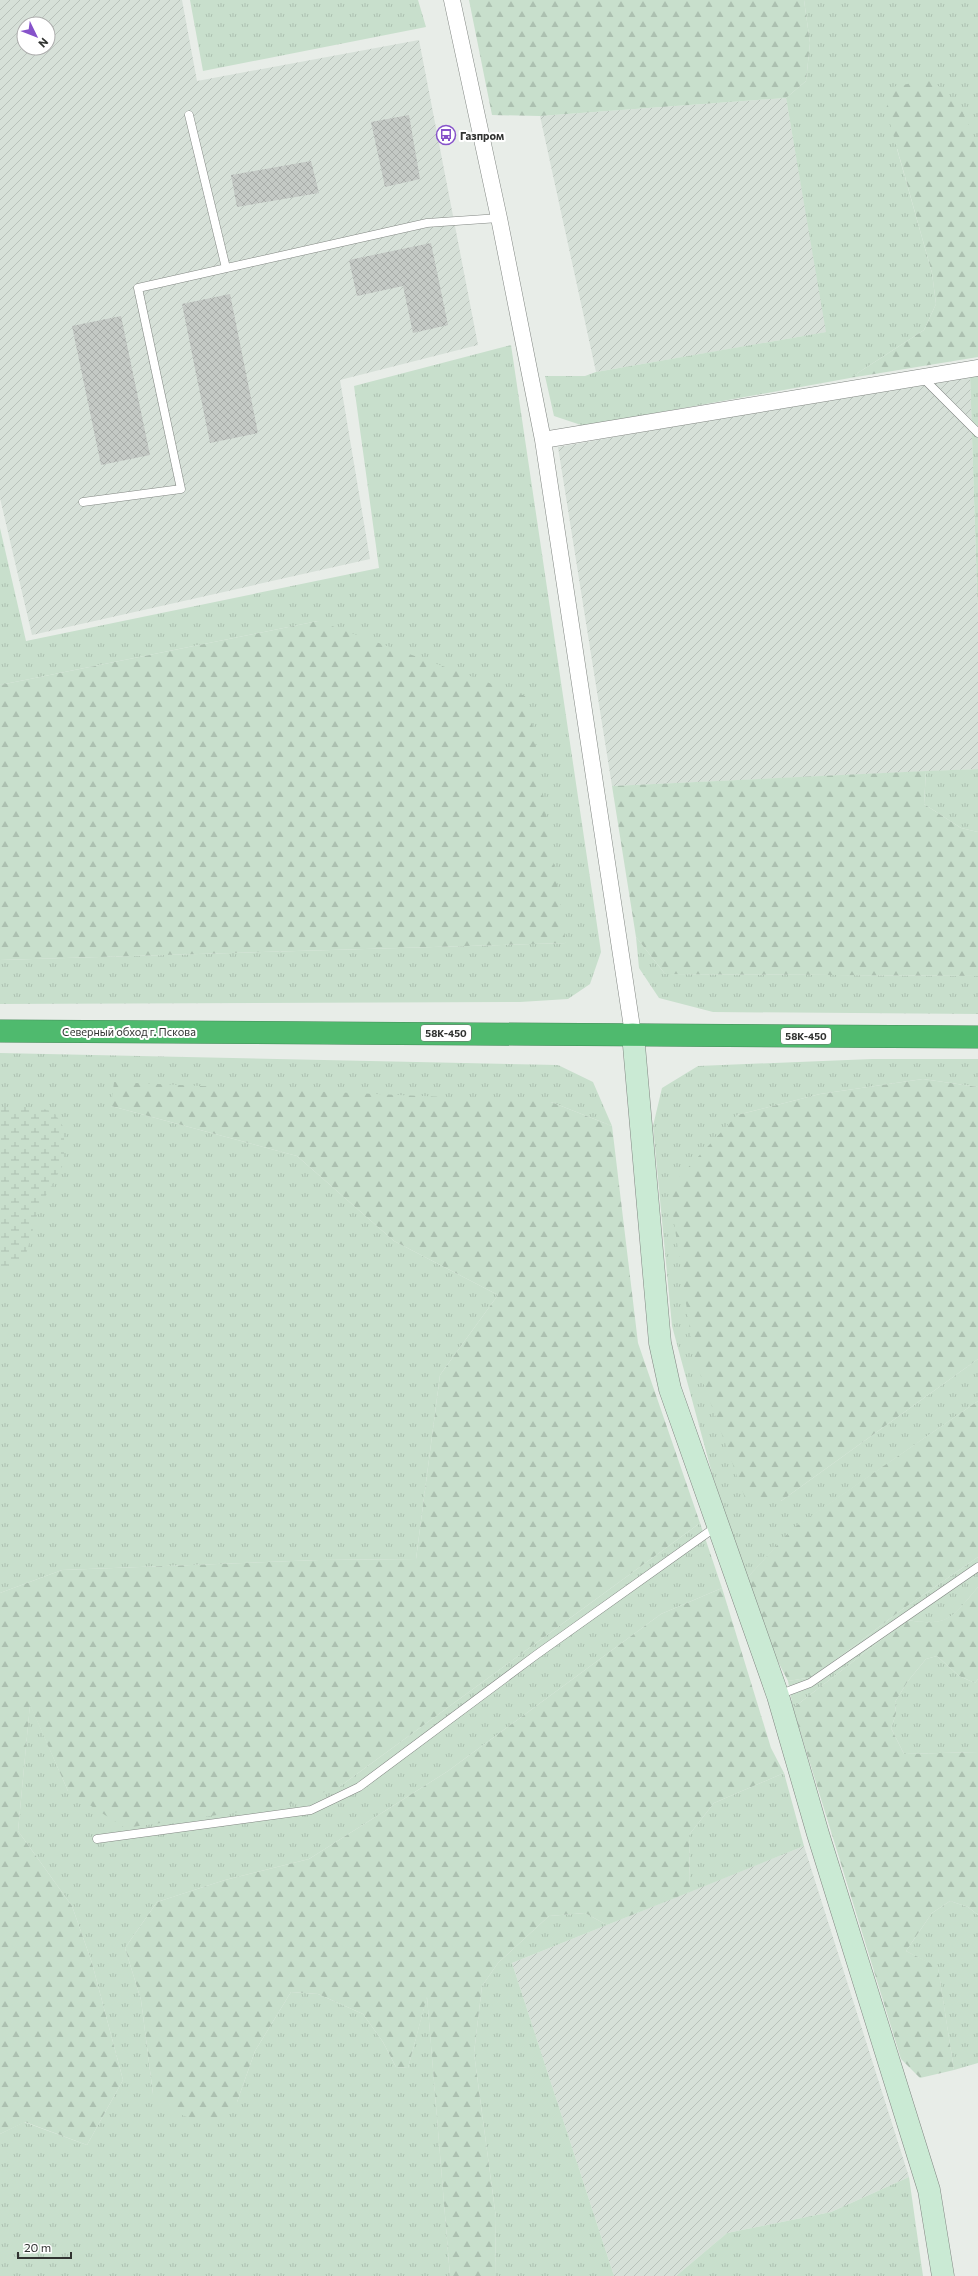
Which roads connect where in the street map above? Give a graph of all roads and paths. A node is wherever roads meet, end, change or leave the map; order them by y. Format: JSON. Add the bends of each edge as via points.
{"nodes":[{"id":1,"x":452,"y":0,"type":"edge"},
{"id":2,"x":189,"y":115,"type":"dead end"},
{"id":3,"x":500,"y":218,"type":"junction"},
{"id":4,"x":226,"y":268,"type":"junction"},
{"id":5,"x":978,"y":368,"type":"edge"},
{"id":6,"x":923,"y":378,"type":"junction"},
{"id":7,"x":978,"y":433,"type":"edge"},
{"id":8,"x":544,"y":440,"type":"junction"},
{"id":9,"x":83,"y":502,"type":"dead end"},
{"id":10,"x":0,"y":1031,"type":"edge"},
{"id":11,"x":634,"y":1034,"type":"junction"},
{"id":12,"x":978,"y":1037,"type":"edge"},
{"id":13,"x":717,"y":1526,"type":"junction"},
{"id":14,"x":978,"y":1567,"type":"edge"},
{"id":15,"x":778,"y":1696,"type":"junction"},
{"id":16,"x":97,"y":1839,"type":"dead end"},
{"id":17,"x":943,"y":2276,"type":"edge"}],
"edges":[{"from":1,"to":3,"type":"street"},
{"from":2,"to":4,"type":"lane"},
{"from":3,"to":4,"type":"lane","via":[[433,222]]},
{"from":3,"to":8,"type":"street"},
{"from":4,"to":9,"type":"lane","via":[[138,288],[181,490]]},
{"from":5,"to":6,"type":"street"},
{"from":6,"to":7,"type":"lane"},
{"from":6,"to":8,"type":"street"},
{"from":8,"to":11,"type":"street"},
{"from":10,"to":11,"type":"highway","name":"Северный обход г. Пскова","number":"58К-450"},
{"from":11,"to":12,"type":"highway","number":"58К-450"},
{"from":11,"to":13,"type":"street","via":[[660,1342],[670,1389]]},
{"from":13,"to":15,"type":"street"},
{"from":13,"to":16,"type":"lane","via":[[359,1787],[311,1810]]},
{"from":14,"to":15,"type":"lane","via":[[810,1683]]},
{"from":15,"to":17,"type":"street","via":[[928,2190]]}]}
